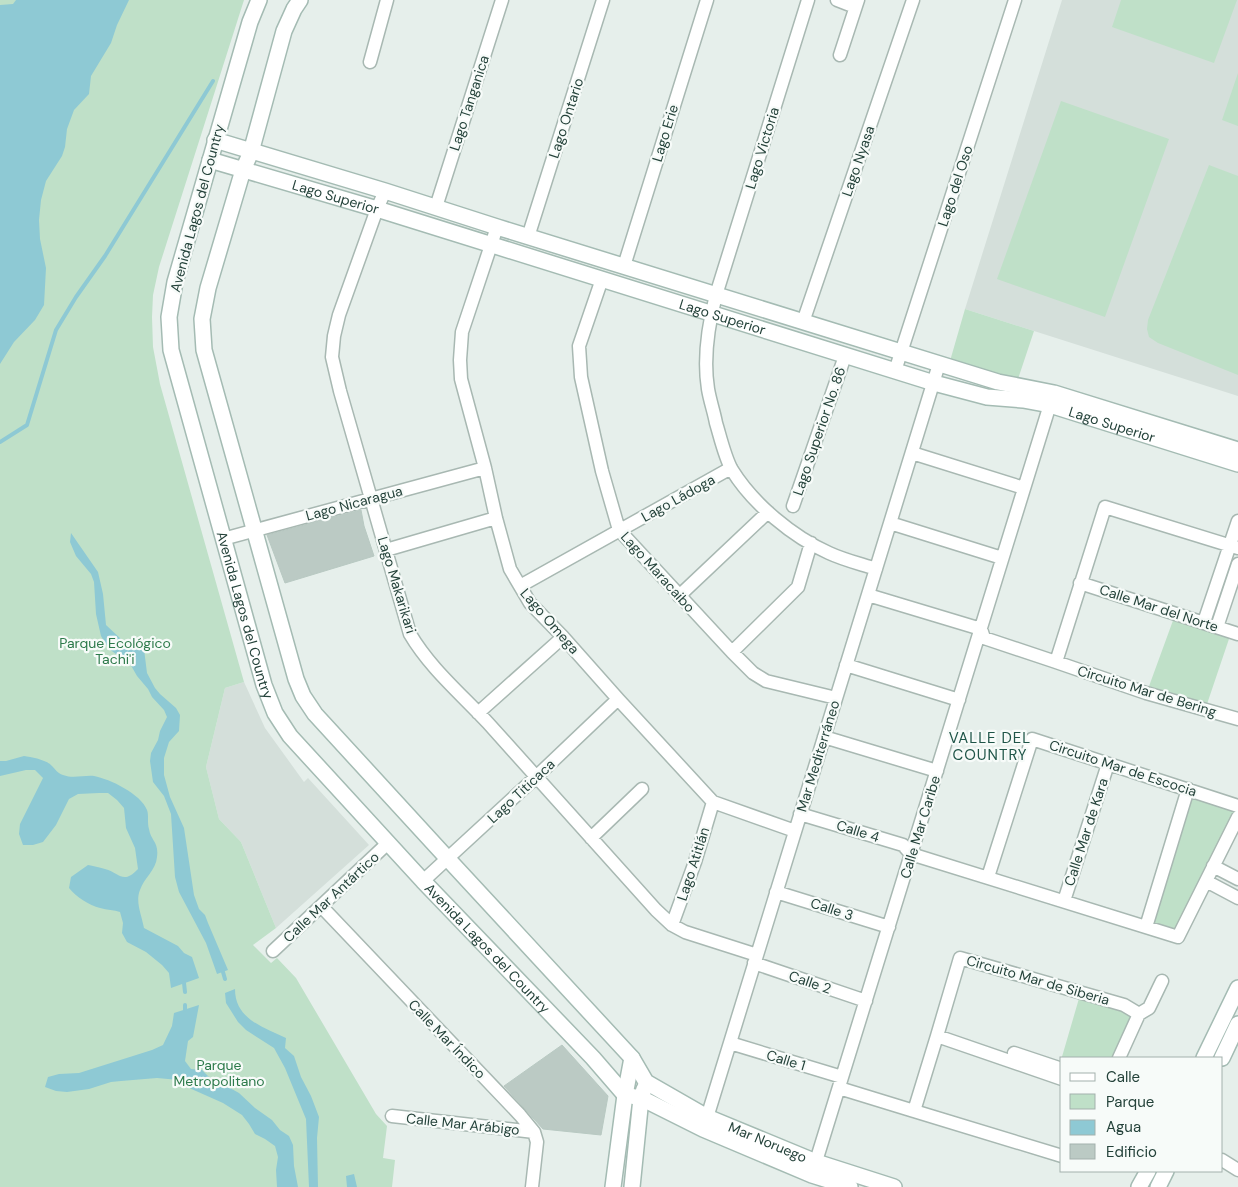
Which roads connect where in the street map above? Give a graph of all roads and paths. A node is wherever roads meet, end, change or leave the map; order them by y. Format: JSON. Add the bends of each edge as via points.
{"nodes":[{"id":1,"x":259,"y":0,"type":"edge"},
{"id":2,"x":300,"y":0,"type":"edge"},
{"id":3,"x":387,"y":0,"type":"edge"},
{"id":4,"x":502,"y":0,"type":"edge"},
{"id":5,"x":603,"y":0,"type":"edge"},
{"id":6,"x":707,"y":0,"type":"edge"},
{"id":7,"x":808,"y":0,"type":"edge"},
{"id":8,"x":837,"y":0,"type":"edge"},
{"id":9,"x":913,"y":0,"type":"edge"},
{"id":10,"x":1015,"y":0,"type":"edge"},
{"id":11,"x":857,"y":4,"type":"edge"},
{"id":12,"x":840,"y":55,"type":"dead end"},
{"id":13,"x":370,"y":62,"type":"dead end"},
{"id":14,"x":215,"y":140,"type":"junction"},
{"id":15,"x":251,"y":152,"type":"junction"},
{"id":16,"x":210,"y":160,"type":"junction"},
{"id":17,"x":243,"y":170,"type":"junction"},
{"id":18,"x":385,"y":191,"type":"junction"},
{"id":19,"x":436,"y":207,"type":"junction"},
{"id":20,"x":376,"y":209,"type":"junction"},
{"id":21,"x":497,"y":227,"type":"junction"},
{"id":22,"x":528,"y":237,"type":"junction"},
{"id":23,"x":492,"y":245,"type":"junction"},
{"id":24,"x":624,"y":266,"type":"junction"},
{"id":25,"x":602,"y":279,"type":"junction"},
{"id":26,"x":716,"y":295,"type":"junction"},
{"id":27,"x":711,"y":314,"type":"junction"},
{"id":28,"x":803,"y":322,"type":"junction"},
{"id":29,"x":901,"y":352,"type":"junction"},
{"id":30,"x":845,"y":356,"type":"junction"},
{"id":31,"x":939,"y":364,"type":"junction"},
{"id":32,"x":895,"y":371,"type":"junction"},
{"id":33,"x":934,"y":383,"type":"junction"},
{"id":34,"x":1052,"y":399,"type":"junction"},
{"id":35,"x":1238,"y":450,"type":"edge"},
{"id":36,"x":912,"y":453,"type":"junction"},
{"id":37,"x":1238,"y":464,"type":"edge"},
{"id":38,"x":485,"y":468,"type":"junction"},
{"id":39,"x":731,"y":468,"type":"junction"},
{"id":40,"x":1024,"y":488,"type":"junction"},
{"id":41,"x":372,"y":498,"type":"junction"},
{"id":42,"x":793,"y":506,"type":"dead end"},
{"id":43,"x":768,"y":512,"type":"junction"},
{"id":44,"x":496,"y":518,"type":"junction"},
{"id":45,"x":1238,"y":521,"type":"edge"},
{"id":46,"x":890,"y":523,"type":"junction"},
{"id":47,"x":255,"y":530,"type":"junction"},
{"id":48,"x":619,"y":530,"type":"junction"},
{"id":49,"x":223,"y":539,"type":"junction"},
{"id":50,"x":811,"y":543,"type":"junction"},
{"id":51,"x":1234,"y":547,"type":"edge"},
{"id":52,"x":386,"y":550,"type":"junction"},
{"id":53,"x":1002,"y":558,"type":"junction"},
{"id":54,"x":1238,"y":564,"type":"edge"},
{"id":55,"x":876,"y":569,"type":"junction"},
{"id":56,"x":1080,"y":583,"type":"junction"},
{"id":57,"x":520,"y":586,"type":"junction"},
{"id":58,"x":868,"y":595,"type":"junction"},
{"id":59,"x":680,"y":596,"type":"junction"},
{"id":60,"x":1204,"y":622,"type":"junction"},
{"id":61,"x":1217,"y":627,"type":"junction"},
{"id":62,"x":981,"y":629,"type":"junction"},
{"id":63,"x":1238,"y":634,"type":"edge"},
{"id":64,"x":563,"y":636,"type":"junction"},
{"id":65,"x":732,"y":652,"type":"junction"},
{"id":66,"x":1056,"y":662,"type":"junction"},
{"id":67,"x":846,"y":665,"type":"junction"},
{"id":68,"x":836,"y":698,"type":"junction"},
{"id":69,"x":618,"y":700,"type":"junction"},
{"id":70,"x":959,"y":700,"type":"junction"},
{"id":71,"x":478,"y":713,"type":"junction"},
{"id":72,"x":1238,"y":719,"type":"edge"},
{"id":73,"x":824,"y":737,"type":"junction"},
{"id":74,"x":1108,"y":764,"type":"junction"},
{"id":75,"x":937,"y":771,"type":"junction"},
{"id":76,"x":536,"y":777,"type":"junction"},
{"id":77,"x":642,"y":789,"type":"dead end"},
{"id":78,"x":1188,"y":789,"type":"junction"},
{"id":79,"x":713,"y":802,"type":"junction"},
{"id":80,"x":1238,"y":806,"type":"edge"},
{"id":81,"x":800,"y":814,"type":"junction"},
{"id":82,"x":1238,"y":817,"type":"edge"},
{"id":83,"x":795,"y":831,"type":"junction"},
{"id":84,"x":591,"y":838,"type":"junction"},
{"id":85,"x":388,"y":843,"type":"junction"},
{"id":86,"x":911,"y":854,"type":"junction"},
{"id":87,"x":448,"y":859,"type":"junction"},
{"id":88,"x":1213,"y":866,"type":"junction"},
{"id":89,"x":988,"y":877,"type":"junction"},
{"id":90,"x":1238,"y":879,"type":"edge"},
{"id":91,"x":423,"y":881,"type":"junction"},
{"id":92,"x":1206,"y":881,"type":"junction"},
{"id":93,"x":776,"y":892,"type":"junction"},
{"id":94,"x":1238,"y":898,"type":"edge"},
{"id":95,"x":1064,"y":901,"type":"junction"},
{"id":96,"x":321,"y":906,"type":"junction"},
{"id":97,"x":672,"y":925,"type":"junction"},
{"id":98,"x":889,"y":927,"type":"junction"},
{"id":99,"x":1146,"y":927,"type":"junction"},
{"id":100,"x":273,"y":951,"type":"dead end"},
{"id":101,"x":755,"y":959,"type":"junction"},
{"id":102,"x":1162,"y":981,"type":"dead end"},
{"id":103,"x":1238,"y":988,"type":"edge"},
{"id":104,"x":866,"y":1001,"type":"junction"},
{"id":105,"x":1139,"y":1014,"type":"junction"},
{"id":106,"x":1238,"y":1024,"type":"edge"},
{"id":107,"x":938,"y":1033,"type":"junction"},
{"id":108,"x":730,"y":1043,"type":"junction"},
{"id":109,"x":1119,"y":1057,"type":"edge"},
{"id":110,"x":1204,"y":1057,"type":"edge"},
{"id":111,"x":1222,"y":1057,"type":"edge"},
{"id":112,"x":632,"y":1058,"type":"junction"},
{"id":113,"x":1060,"y":1068,"type":"edge"},
{"id":114,"x":1060,"y":1077,"type":"edge"},
{"id":115,"x":646,"y":1082,"type":"junction"},
{"id":116,"x":841,"y":1082,"type":"junction"},
{"id":117,"x":625,"y":1095,"type":"junction"},
{"id":118,"x":641,"y":1098,"type":"junction"},
{"id":119,"x":914,"y":1111,"type":"junction"},
{"id":120,"x":392,"y":1116,"type":"dead end"},
{"id":121,"x":705,"y":1123,"type":"junction"},
{"id":122,"x":534,"y":1132,"type":"junction"},
{"id":123,"x":1060,"y":1155,"type":"edge"},
{"id":124,"x":1223,"y":1161,"type":"edge"},
{"id":125,"x":814,"y":1168,"type":"junction"},
{"id":126,"x":1238,"y":1170,"type":"edge"},
{"id":127,"x":1147,"y":1172,"type":"edge"},
{"id":128,"x":1166,"y":1172,"type":"edge"},
{"id":129,"x":532,"y":1187,"type":"edge"},
{"id":130,"x":614,"y":1187,"type":"edge"},
{"id":131,"x":632,"y":1187,"type":"edge"},
{"id":132,"x":850,"y":1187,"type":"edge"},
{"id":133,"x":894,"y":1187,"type":"edge"},
{"id":134,"x":1139,"y":1187,"type":"edge"},
{"id":135,"x":1158,"y":1187,"type":"edge"}],
"edges":[{"from":1,"to":14,"type":"street","name":"Avenida Lagos del Country"},
{"from":2,"to":15,"type":"street","via":[[284,31]]},
{"from":3,"to":13,"type":"street"},
{"from":4,"to":19,"type":"street","name":"Lago Tanganica"},
{"from":5,"to":22,"type":"street","name":"Lago Ontario"},
{"from":6,"to":24,"type":"street","name":"Lago Erie"},
{"from":7,"to":26,"type":"street","name":"Lago Victoria"},
{"from":8,"to":11,"type":"street"},
{"from":9,"to":28,"type":"street","name":"Lago Nyasa"},
{"from":10,"to":29,"type":"street","name":"Lago del Oso"},
{"from":11,"to":12,"type":"street"},
{"from":14,"to":15,"type":"street","name":"Lago Superior"},
{"from":14,"to":16,"type":"street","name":"Avenida Lagos del Country"},
{"from":15,"to":17,"type":"street"},
{"from":15,"to":18,"type":"street","name":"Lago Superior"},
{"from":16,"to":17,"type":"street","name":"Lago Superior"},
{"from":16,"to":49,"type":"street","name":"Avenida Lagos del Country","via":[[175,282],[169,317],[171,350]]},
{"from":17,"to":20,"type":"street","name":"Lago Superior"},
{"from":17,"to":47,"type":"street","via":[[202,319],[204,350]]},
{"from":18,"to":19,"type":"street","name":"Lago Superior"},
{"from":18,"to":20,"type":"street","name":"Lago Makarikari"},
{"from":19,"to":21,"type":"street","name":"Lago Superior"},
{"from":20,"to":23,"type":"street","name":"Lago Superior"},
{"from":20,"to":41,"type":"street","name":"Lago Makarikari","via":[[339,315],[332,357]]},
{"from":21,"to":22,"type":"street","name":"Lago Superior"},
{"from":21,"to":23,"type":"street","name":"Lago Omega"},
{"from":22,"to":24,"type":"street","name":"Lago Superior"},
{"from":23,"to":25,"type":"street","name":"Lago Superior"},
{"from":23,"to":38,"type":"street","name":"Lago Omega","via":[[462,332],[460,360],[461,379]]},
{"from":24,"to":26,"type":"street","name":"Lago Superior"},
{"from":25,"to":27,"type":"street","name":"Lago Superior"},
{"from":25,"to":48,"type":"street","name":"Lago Maracaibo","via":[[579,346],[580,369],[602,471]]},
{"from":26,"to":27,"type":"street","name":"Lago Victoria"},
{"from":26,"to":28,"type":"street","name":"Lago Superior"},
{"from":27,"to":30,"type":"street","name":"Lago Superior"},
{"from":27,"to":39,"type":"street","name":"Lago Victoria","via":[[706,362],[708,390]]},
{"from":28,"to":29,"type":"street","name":"Lago Superior"},
{"from":29,"to":31,"type":"street","name":"Lago Superior"},
{"from":29,"to":32,"type":"street","name":"Lago del Oso"},
{"from":30,"to":32,"type":"street","name":"Lago Superior"},
{"from":30,"to":42,"type":"street","name":"Lago Superior No. 86"},
{"from":31,"to":33,"type":"street","name":"Mar Mediterráneo"},
{"from":31,"to":34,"type":"street","name":"Lago Superior"},
{"from":32,"to":33,"type":"street","name":"Lago Superior"},
{"from":33,"to":34,"type":"street","name":"Lago Superior","via":[[987,397]]},
{"from":33,"to":36,"type":"street","name":"Mar Mediterráneo"},
{"from":34,"to":35,"type":"street","name":"Lago Superior"},
{"from":34,"to":37,"type":"street","name":"Lago Superior"},
{"from":34,"to":40,"type":"street","name":"Calle Mar Caribe"},
{"from":36,"to":40,"type":"street"},
{"from":36,"to":46,"type":"street","name":"Mar Mediterráneo"},
{"from":38,"to":41,"type":"street","name":"Lago Nicaragua"},
{"from":38,"to":44,"type":"street","name":"Lago Omega"},
{"from":39,"to":43,"type":"street","name":"Lago Victoria"},
{"from":39,"to":48,"type":"street","name":"Lago Ládoga"},
{"from":40,"to":53,"type":"street","name":"Calle Mar Caribe"},
{"from":41,"to":47,"type":"street","name":"Lago Nicaragua"},
{"from":41,"to":52,"type":"street","name":"Lago Makarikari"},
{"from":43,"to":50,"type":"street","name":"Lago Victoria"},
{"from":43,"to":59,"type":"street"},
{"from":44,"to":52,"type":"street"},
{"from":44,"to":57,"type":"street","name":"Lago Omega","via":[[510,569]]},
{"from":45,"to":51,"type":"street"},
{"from":46,"to":53,"type":"street"},
{"from":46,"to":55,"type":"street","name":"Mar Mediterráneo"},
{"from":47,"to":49,"type":"street","name":"Lago Nicaragua"},
{"from":47,"to":87,"type":"street","via":[[303,696],[315,714]]},
{"from":48,"to":57,"type":"street","name":"Lago Ládoga"},
{"from":48,"to":59,"type":"street","name":"Lago Maracaibo"},
{"from":49,"to":85,"type":"street","name":"Avenida Lagos del Country","via":[[264,685],[275,713],[290,736]]},
{"from":50,"to":55,"type":"street","name":"Lago Victoria","via":[[829,553]]},
{"from":50,"to":65,"type":"street","via":[[798,588]]},
{"from":51,"to":56,"type":"street","via":[[1105,507]]},
{"from":51,"to":60,"type":"street"},
{"from":52,"to":71,"type":"street","name":"Lago Makarikari","via":[[410,634],[433,666]]},
{"from":53,"to":62,"type":"street","name":"Calle Mar Caribe"},
{"from":54,"to":61,"type":"street"},
{"from":55,"to":58,"type":"street","name":"Mar Mediterráneo"},
{"from":56,"to":60,"type":"street","name":"Calle Mar del Norte"},
{"from":56,"to":66,"type":"street"},
{"from":57,"to":64,"type":"street","name":"Lago Omega","via":[[530,603]]},
{"from":58,"to":62,"type":"street"},
{"from":58,"to":67,"type":"street","name":"Mar Mediterráneo"},
{"from":59,"to":65,"type":"street","name":"Lago Maracaibo"},
{"from":60,"to":61,"type":"street","name":"Calle Mar del Norte"},
{"from":61,"to":63,"type":"street","name":"Calle Mar del Norte"},
{"from":62,"to":66,"type":"street","name":"Circuito Mar de Bering","via":[[984,638]]},
{"from":62,"to":70,"type":"street","name":"Calle Mar Caribe"},
{"from":64,"to":69,"type":"street","name":"Lago Omega"},
{"from":64,"to":71,"type":"street"},
{"from":65,"to":68,"type":"street","name":"Lago Maracaibo","via":[[766,681]]},
{"from":66,"to":72,"type":"street","name":"Circuito Mar de Bering","via":[[1146,693]]},
{"from":67,"to":68,"type":"street","name":"Mar Mediterráneo"},
{"from":67,"to":70,"type":"street"},
{"from":68,"to":73,"type":"street","name":"Mar Mediterráneo"},
{"from":69,"to":76,"type":"street","name":"Lago Titicaca"},
{"from":69,"to":79,"type":"street","name":"Lago Omega"},
{"from":70,"to":75,"type":"street","name":"Calle Mar Caribe"},
{"from":71,"to":76,"type":"street","name":"Lago Makarikari"},
{"from":73,"to":75,"type":"street"},
{"from":73,"to":81,"type":"street","name":"Mar Mediterráneo"},
{"from":74,"to":78,"type":"street","name":"Circuito Mar de Escocia"},
{"from":74,"to":89,"type":"street","name":"Circuito Mar de Escocia","via":[[1032,739]]},
{"from":74,"to":95,"type":"street","name":"Calle Mar de Kara"},
{"from":75,"to":86,"type":"street","name":"Calle Mar Caribe"},
{"from":76,"to":84,"type":"street","name":"Lago Makarikari"},
{"from":76,"to":87,"type":"street","name":"Lago Titicaca"},
{"from":77,"to":84,"type":"street"},
{"from":78,"to":80,"type":"street","name":"Circuito Mar de Escocia"},
{"from":78,"to":99,"type":"street"},
{"from":79,"to":83,"type":"street","name":"Lago Omega"},
{"from":79,"to":97,"type":"street","name":"Lago Atitlán"},
{"from":81,"to":83,"type":"street","name":"Mar Mediterráneo"},
{"from":81,"to":86,"type":"street","name":"Calle 4","via":[[903,845]]},
{"from":82,"to":88,"type":"street"},
{"from":83,"to":93,"type":"street","name":"Mar Mediterráneo"},
{"from":84,"to":97,"type":"street","name":"Lago Makarikari"},
{"from":85,"to":91,"type":"street","name":"Avenida Lagos del Country"},
{"from":85,"to":96,"type":"street","name":"Calle Mar Antártico"},
{"from":86,"to":89,"type":"street"},
{"from":86,"to":98,"type":"street","name":"Calle Mar Caribe"},
{"from":87,"to":91,"type":"street","name":"Lago Titicaca"},
{"from":87,"to":112,"type":"street"},
{"from":88,"to":90,"type":"street"},
{"from":88,"to":92,"type":"street"},
{"from":89,"to":95,"type":"street"},
{"from":91,"to":117,"type":"street","name":"Avenida Lagos del Country"},
{"from":92,"to":94,"type":"street"},
{"from":92,"to":99,"type":"street","via":[[1178,937]]},
{"from":93,"to":98,"type":"street","name":"Calle 3"},
{"from":93,"to":101,"type":"street","name":"Mar Mediterráneo"},
{"from":95,"to":99,"type":"street"},
{"from":96,"to":100,"type":"street","name":"Calle Mar Antártico"},
{"from":96,"to":122,"type":"street","name":"Calle Mar Índico"},
{"from":97,"to":101,"type":"street","name":"Lago Makarikari"},
{"from":98,"to":104,"type":"street","name":"Calle Mar Caribe"},
{"from":101,"to":104,"type":"street","name":"Calle 2"},
{"from":101,"to":108,"type":"street","name":"Mar Mediterráneo"},
{"from":102,"to":105,"type":"street","via":[[1149,1008]]},
{"from":103,"to":110,"type":"street"},
{"from":104,"to":116,"type":"street","name":"Calle Mar Caribe"},
{"from":105,"to":107,"type":"street","name":"Circuito Mar de Siberia","via":[[1124,1005],[960,958]]},
{"from":105,"to":109,"type":"street"},
{"from":106,"to":111,"type":"street"},
{"from":107,"to":113,"type":"street"},
{"from":107,"to":114,"type":"street"},
{"from":107,"to":119,"type":"street","name":"Circuito Mar de Siberia"},
{"from":108,"to":116,"type":"street","name":"Calle 1"},
{"from":108,"to":121,"type":"street","name":"Mar Mediterráneo"},
{"from":112,"to":115,"type":"street"},
{"from":112,"to":117,"type":"street"},
{"from":115,"to":118,"type":"street"},
{"from":115,"to":121,"type":"street","name":"Mar Noruego"},
{"from":116,"to":119,"type":"street","name":"Calle 1"},
{"from":116,"to":125,"type":"street","name":"Calle Mar Caribe"},
{"from":117,"to":118,"type":"street"},
{"from":117,"to":130,"type":"street"},
{"from":118,"to":121,"type":"street","name":"Mar Noruego"},
{"from":118,"to":131,"type":"street"},
{"from":119,"to":123,"type":"street"},
{"from":120,"to":122,"type":"street","name":"Calle Mar Arábigo"},
{"from":121,"to":125,"type":"street","name":"Mar Noruego"},
{"from":122,"to":129,"type":"street","via":[[537,1142]]},
{"from":124,"to":126,"type":"street"},
{"from":125,"to":132,"type":"street","name":"Mar Noruego"},
{"from":125,"to":133,"type":"street","name":"Mar Noruego"},
{"from":127,"to":134,"type":"street"},
{"from":128,"to":135,"type":"street"}]}
